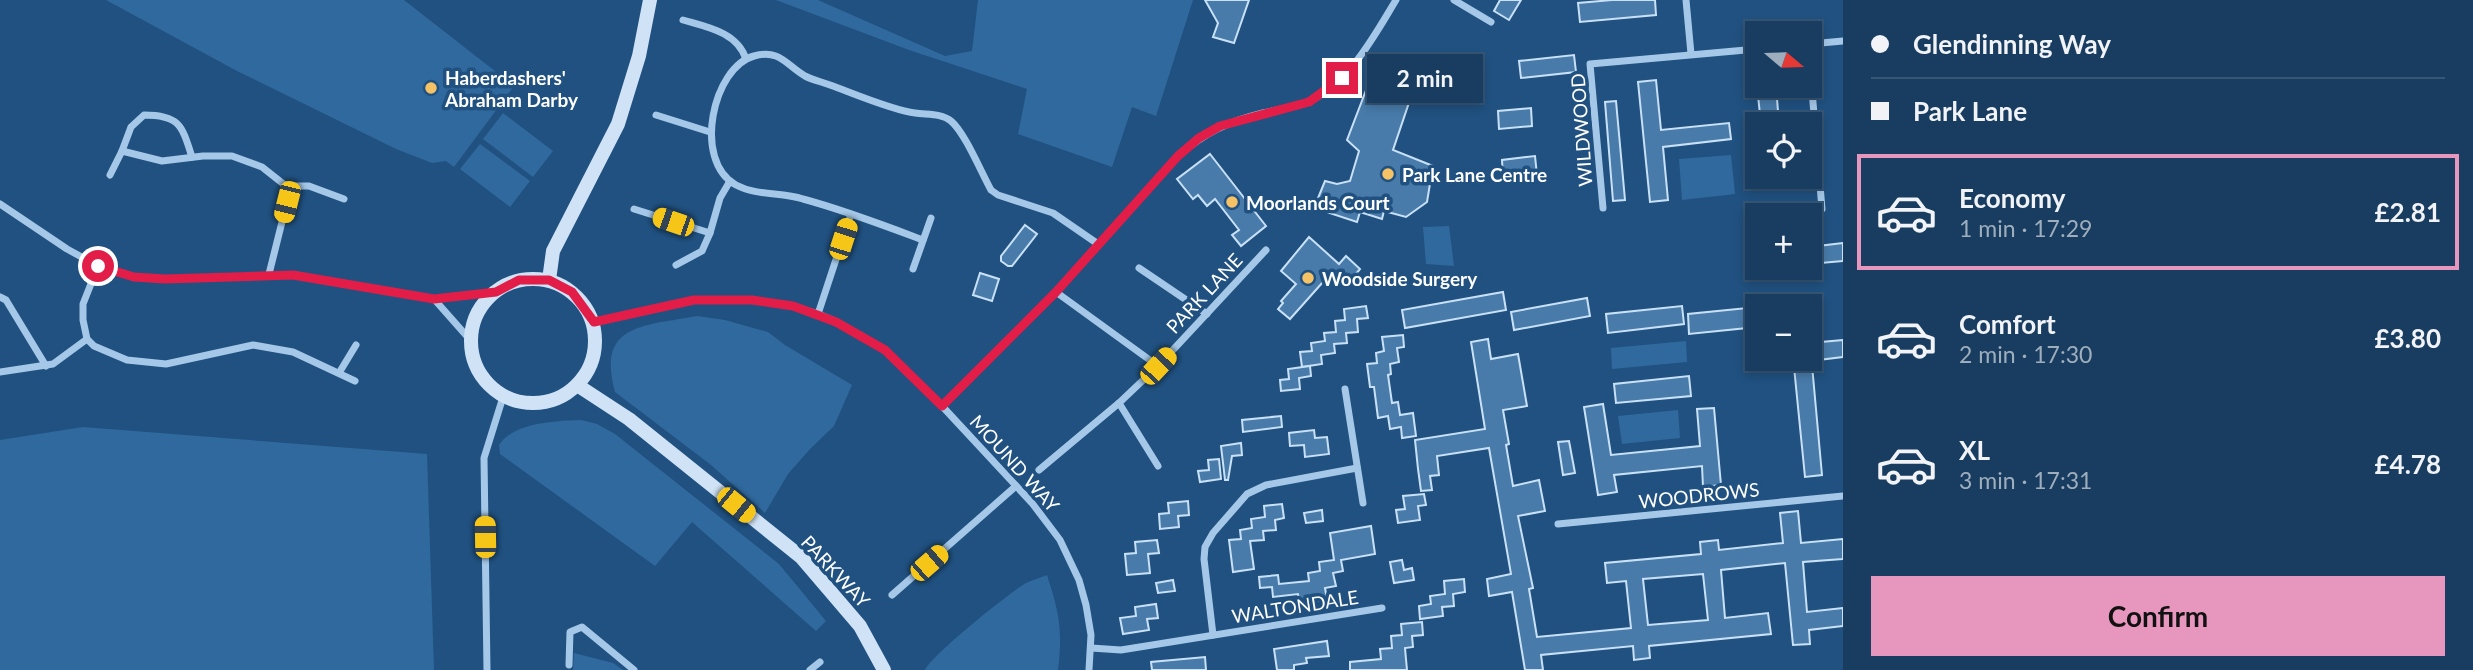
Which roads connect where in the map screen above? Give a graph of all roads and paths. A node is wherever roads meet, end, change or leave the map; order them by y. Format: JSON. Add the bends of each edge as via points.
{"nodes":[{"id":1,"x":650,"y":0,"type":"edge"},
{"id":2,"x":1396,"y":0,"type":"edge"},
{"id":3,"x":1454,"y":0,"type":"edge"},
{"id":4,"x":1686,"y":0,"type":"edge"},
{"id":5,"x":1467,"y":3,"type":"edge"},
{"id":6,"x":683,"y":20,"type":"dead end"},
{"id":7,"x":1491,"y":22,"type":"dead end"},
{"id":8,"x":1843,"y":41,"type":"edge"},
{"id":9,"x":1822,"y":43,"type":"edge"},
{"id":10,"x":1745,"y":49,"type":"edge"},
{"id":11,"x":1691,"y":54,"type":"junction"},
{"id":12,"x":747,"y":59,"type":"junction"},
{"id":13,"x":1813,"y":98,"type":"edge"},
{"id":14,"x":656,"y":115,"type":"dead end"},
{"id":15,"x":709,"y":132,"type":"junction"},
{"id":16,"x":122,"y":151,"type":"junction"},
{"id":17,"x":192,"y":157,"type":"junction"},
{"id":18,"x":110,"y":174,"type":"dead end"},
{"id":19,"x":730,"y":181,"type":"junction"},
{"id":20,"x":286,"y":186,"type":"junction"},
{"id":21,"x":344,"y":199,"type":"dead end"},
{"id":22,"x":1821,"y":203,"type":"edge"},
{"id":23,"x":0,"y":204,"type":"edge"},
{"id":24,"x":1603,"y":208,"type":"dead end"},
{"id":25,"x":634,"y":209,"type":"dead end"},
{"id":26,"x":851,"y":214,"type":"junction"},
{"id":27,"x":931,"y":218,"type":"dead end"},
{"id":28,"x":710,"y":233,"type":"junction"},
{"id":29,"x":923,"y":240,"type":"junction"},
{"id":30,"x":1098,"y":244,"type":"junction"},
{"id":31,"x":1266,"y":250,"type":"dead end"},
{"id":32,"x":676,"y":265,"type":"dead end"},
{"id":33,"x":98,"y":266,"type":"junction"},
{"id":34,"x":1139,"y":268,"type":"dead end"},
{"id":35,"x":913,"y":269,"type":"dead end"},
{"id":36,"x":269,"y":274,"type":"junction"},
{"id":37,"x":549,"y":280,"type":"junction"},
{"id":38,"x":496,"y":292,"type":"junction"},
{"id":39,"x":1056,"y":292,"type":"junction"},
{"id":40,"x":0,"y":297,"type":"edge"},
{"id":41,"x":434,"y":299,"type":"junction"},
{"id":42,"x":818,"y":314,"type":"junction"},
{"id":43,"x":1207,"y":314,"type":"junction"},
{"id":44,"x":594,"y":322,"type":"junction"},
{"id":45,"x":87,"y":339,"type":"junction"},
{"id":46,"x":472,"y":342,"type":"junction"},
{"id":47,"x":355,"y":345,"type":"dead end"},
{"id":48,"x":46,"y":366,"type":"junction"},
{"id":49,"x":1158,"y":366,"type":"junction"},
{"id":50,"x":0,"y":372,"type":"edge"},
{"id":51,"x":339,"y":373,"type":"junction"},
{"id":52,"x":355,"y":381,"type":"dead end"},
{"id":53,"x":577,"y":385,"type":"junction"},
{"id":54,"x":1345,"y":389,"type":"dead end"},
{"id":55,"x":503,"y":397,"type":"junction"},
{"id":56,"x":1119,"y":403,"type":"junction"},
{"id":57,"x":942,"y":406,"type":"junction"},
{"id":58,"x":1158,"y":466,"type":"dead end"},
{"id":59,"x":1357,"y":468,"type":"junction"},
{"id":60,"x":1039,"y":470,"type":"dead end"},
{"id":61,"x":1016,"y":486,"type":"junction"},
{"id":62,"x":1843,"y":496,"type":"edge"},
{"id":63,"x":1363,"y":503,"type":"dead end"},
{"id":64,"x":1558,"y":524,"type":"dead end"},
{"id":65,"x":892,"y":595,"type":"dead end"},
{"id":66,"x":1382,"y":608,"type":"dead end"},
{"id":67,"x":1213,"y":635,"type":"junction"},
{"id":68,"x":1091,"y":648,"type":"junction"},
{"id":69,"x":820,"y":662,"type":"dead end"},
{"id":70,"x":569,"y":665,"type":"dead end"},
{"id":71,"x":487,"y":670,"type":"edge"},
{"id":72,"x":634,"y":670,"type":"edge"},
{"id":73,"x":810,"y":670,"type":"edge"},
{"id":74,"x":884,"y":670,"type":"edge"},
{"id":75,"x":1089,"y":670,"type":"edge"}],
"edges":[{"from":1,"to":37,"type":"main road","via":[[618,124],[553,251]]},
{"from":2,"to":30,"type":"street","via":[[1359,60],[1342,78],[1309,102],[1220,126],[1199,138]]},
{"from":3,"to":5,"type":"street"},
{"from":4,"to":11,"type":"street"},
{"from":5,"to":7,"type":"street"},
{"from":6,"to":12,"type":"street","via":[[723,33]]},
{"from":8,"to":9,"type":"street"},
{"from":10,"to":11,"type":"street","name":"WILDWOOD"},
{"from":11,"to":24,"type":"street","name":"WILDWOOD","via":[[1590,64]]},
{"from":12,"to":15,"type":"street","via":[[728,76]]},
{"from":12,"to":30,"type":"street","via":[[766,54],[779,57],[808,77],[837,88],[911,113],[949,119],[991,190],[1053,213]]},
{"from":13,"to":22,"type":"street"},
{"from":14,"to":15,"type":"street"},
{"from":15,"to":19,"type":"street","via":[[712,153]]},
{"from":16,"to":17,"type":"street","via":[[162,161]]},
{"from":16,"to":17,"type":"street","via":[[131,127],[144,115],[164,115],[183,128]]},
{"from":16,"to":18,"type":"street"},
{"from":17,"to":20,"type":"street","via":[[232,156],[262,167]]},
{"from":19,"to":26,"type":"street","via":[[756,192],[799,197]]},
{"from":19,"to":28,"type":"street"},
{"from":20,"to":21,"type":"street","via":[[309,186]]},
{"from":20,"to":36,"type":"street","via":[[287,202]]},
{"from":23,"to":33,"type":"street"},
{"from":25,"to":28,"type":"street"},
{"from":26,"to":29,"type":"street"},
{"from":26,"to":42,"type":"street"},
{"from":27,"to":29,"type":"street"},
{"from":28,"to":32,"type":"street","via":[[702,251]]},
{"from":29,"to":35,"type":"street"},
{"from":30,"to":39,"type":"street"},
{"from":31,"to":43,"type":"street","name":"PARK LANE"},
{"from":33,"to":36,"type":"street","via":[[134,277],[165,279]]},
{"from":33,"to":45,"type":"street","via":[[83,304]]},
{"from":34,"to":43,"type":"street"},
{"from":36,"to":41,"type":"street"},
{"from":37,"to":38,"type":"main road","via":[[519,280]]},
{"from":37,"to":44,"type":"main road","via":[[572,292]]},
{"from":38,"to":41,"type":"street"},
{"from":38,"to":46,"type":"main road","via":[[472,326]]},
{"from":39,"to":49,"type":"street"},
{"from":39,"to":57,"type":"street"},
{"from":40,"to":48,"type":"street"},
{"from":41,"to":46,"type":"street"},
{"from":42,"to":44,"type":"street","name":"MOUND WAY","via":[[752,300],[694,300]]},
{"from":42,"to":57,"type":"street","name":"MOUND WAY","via":[[885,350]]},
{"from":43,"to":49,"type":"street","name":"PARK LANE"},
{"from":44,"to":53,"type":"main road","via":[[595,351]]},
{"from":45,"to":48,"type":"street"},
{"from":45,"to":51,"type":"street","via":[[127,360],[166,364],[253,345],[293,352]]},
{"from":46,"to":55,"type":"main road","via":[[478,372]]},
{"from":47,"to":51,"type":"street"},
{"from":48,"to":50,"type":"street"},
{"from":49,"to":56,"type":"street","name":"PARK LANE"},
{"from":51,"to":52,"type":"street"},
{"from":53,"to":55,"type":"main road","via":[[550,401],[522,403]]},
{"from":53,"to":74,"type":"main road","name":"PARKWAY","via":[[629,419],[801,557],[860,626]]},
{"from":54,"to":59,"type":"street"},
{"from":55,"to":71,"type":"street","via":[[484,458]]},
{"from":56,"to":58,"type":"street"},
{"from":56,"to":60,"type":"street","name":"PARK LANE"},
{"from":57,"to":61,"type":"street","name":"MOUND WAY"},
{"from":59,"to":63,"type":"street"},
{"from":59,"to":67,"type":"street","name":"WALTONDALE","via":[[1266,485],[1247,494],[1213,533],[1204,559]]},
{"from":61,"to":65,"type":"street"},
{"from":61,"to":68,"type":"street","name":"MOUND WAY","via":[[1051,527],[1073,566],[1086,605]]},
{"from":62,"to":64,"type":"street","name":"WOODROWS"},
{"from":66,"to":67,"type":"street","name":"WALTONDALE"},
{"from":67,"to":68,"type":"street","name":"WALTONDALE","via":[[1121,650]]},
{"from":68,"to":75,"type":"street","name":"MOUND WAY"},
{"from":69,"to":73,"type":"street"},
{"from":70,"to":72,"type":"street","via":[[570,632],[582,627]]}]}
